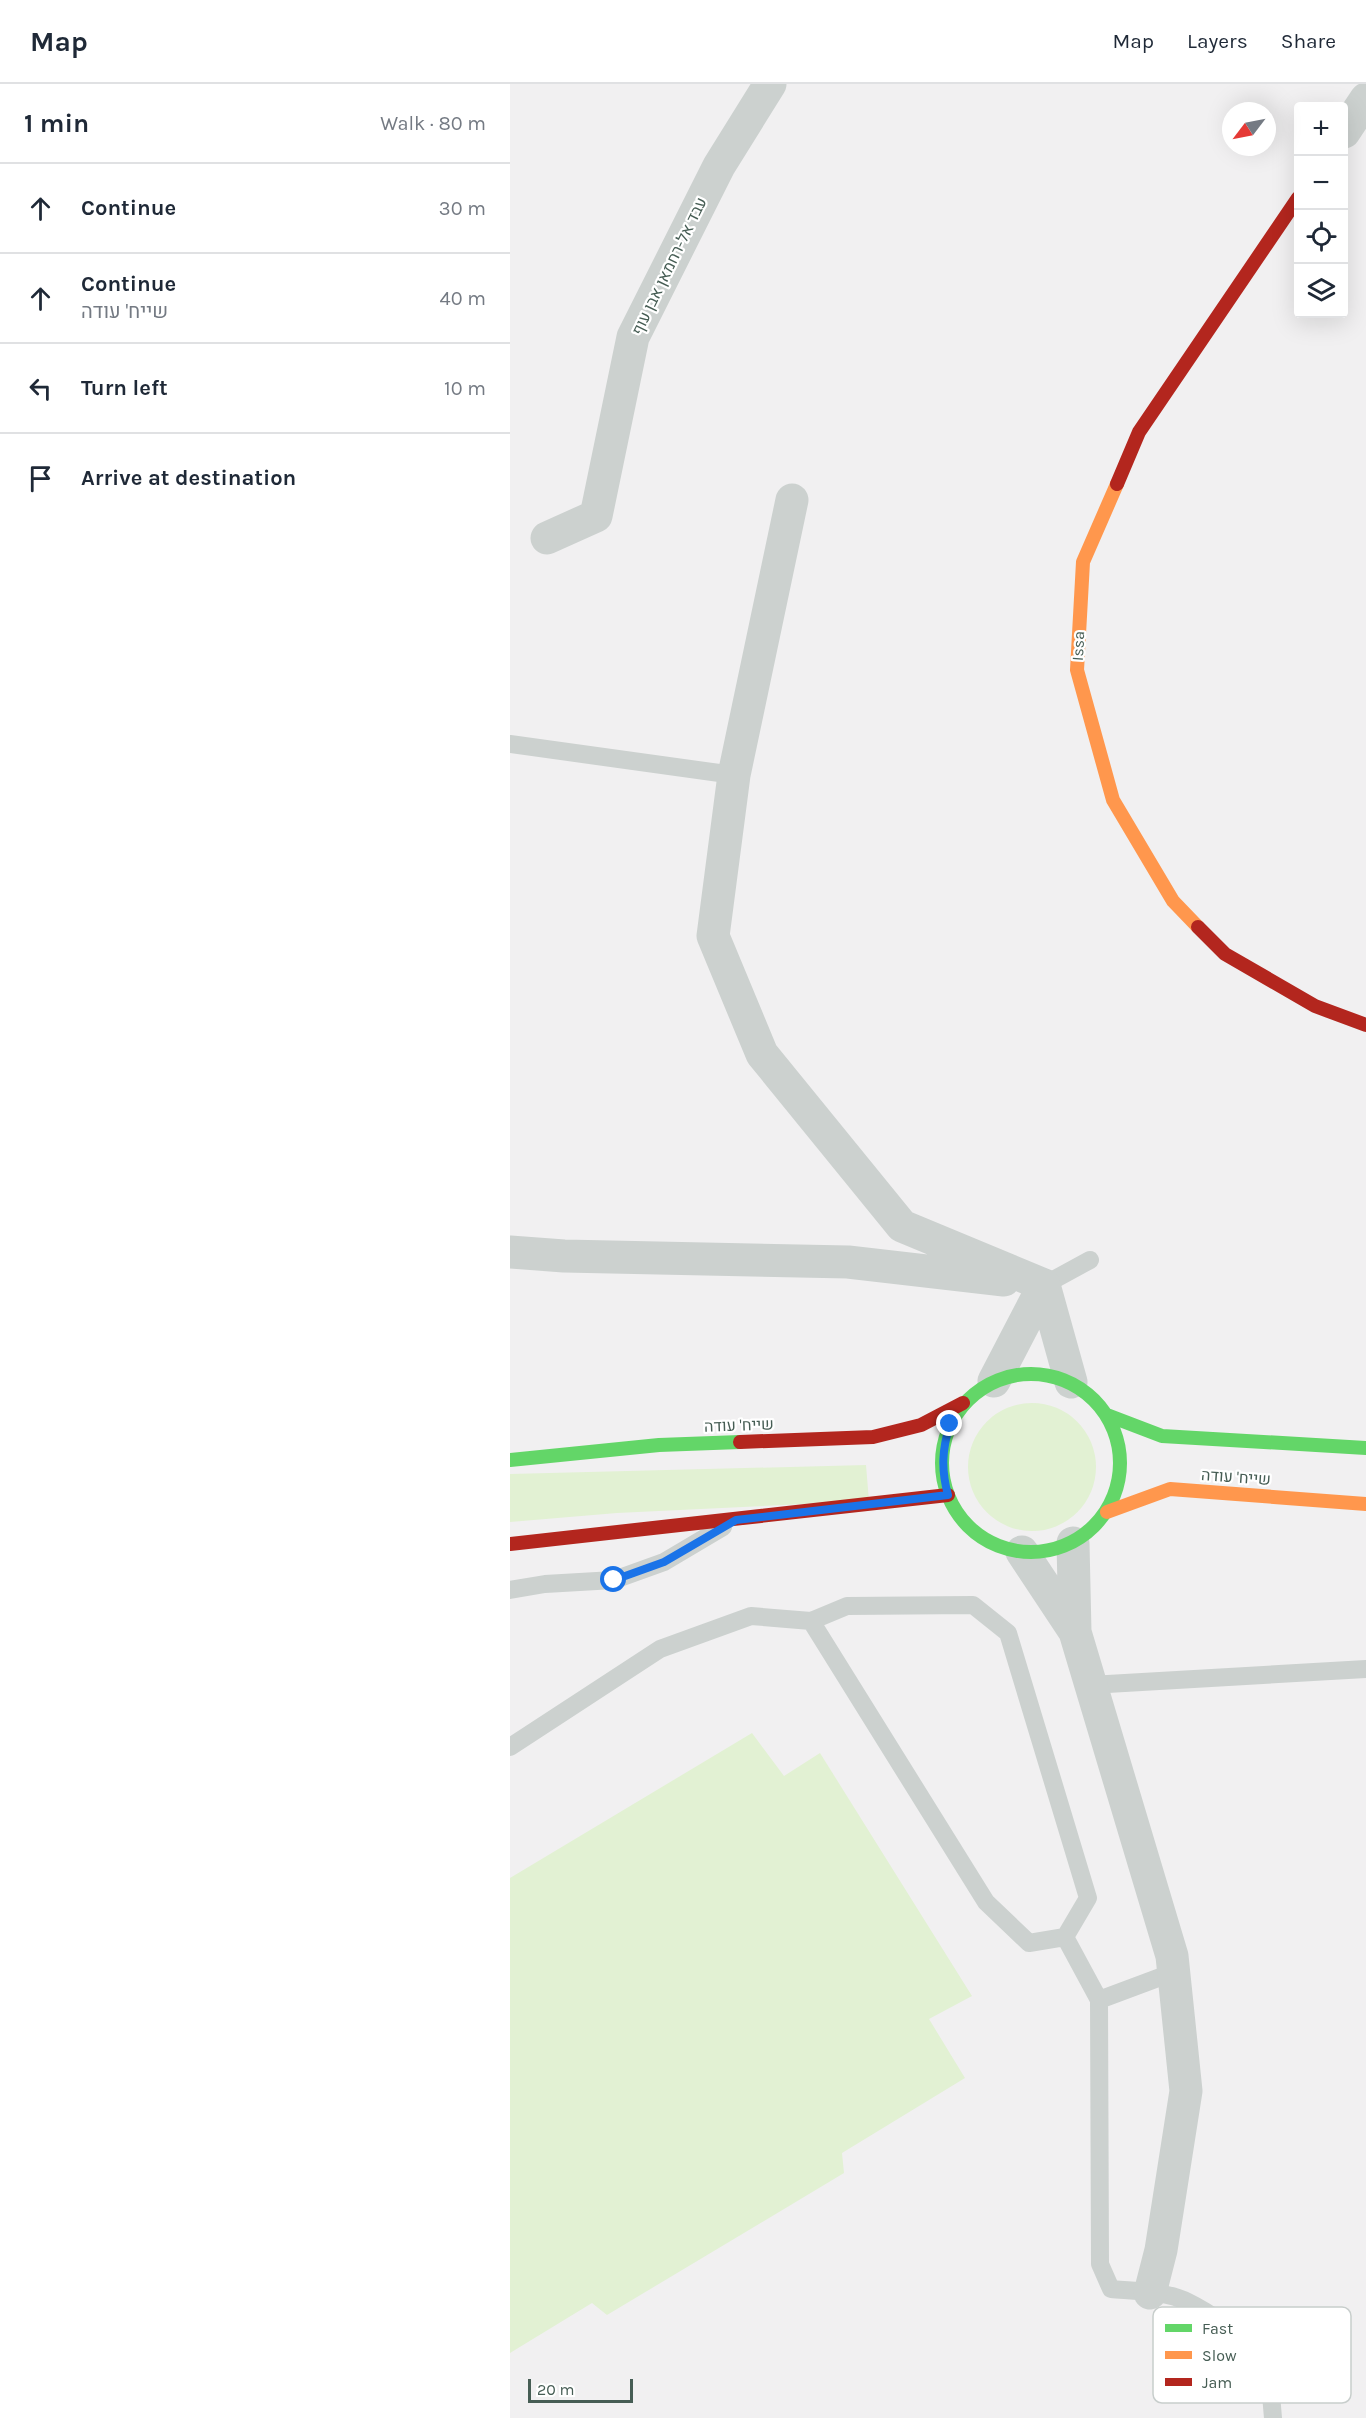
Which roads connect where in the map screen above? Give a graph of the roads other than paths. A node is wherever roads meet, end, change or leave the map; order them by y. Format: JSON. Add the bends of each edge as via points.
{"nodes":[{"id":1,"x":770,"y":84,"type":"edge"},
{"id":2,"x":1366,"y":99,"type":"edge"},
{"id":3,"x":1348,"y":126,"type":"edge"},
{"id":4,"x":1294,"y":205,"type":"edge"},
{"id":5,"x":792,"y":500,"type":"dead end"},
{"id":6,"x":547,"y":538,"type":"dead end"},
{"id":7,"x":510,"y":744,"type":"edge"},
{"id":8,"x":734,"y":775,"type":"junction"},
{"id":9,"x":1366,"y":1025,"type":"edge"},
{"id":10,"x":510,"y":1252,"type":"edge"},
{"id":11,"x":1090,"y":1260,"type":"dead end"},
{"id":12,"x":1044,"y":1285,"type":"junction"},
{"id":13,"x":994,"y":1381,"type":"junction"},
{"id":14,"x":1071,"y":1382,"type":"junction"},
{"id":15,"x":963,"y":1403,"type":"junction"},
{"id":16,"x":1107,"y":1415,"type":"junction"},
{"id":17,"x":1366,"y":1448,"type":"edge"},
{"id":18,"x":510,"y":1460,"type":"edge"},
{"id":19,"x":948,"y":1495,"type":"junction"},
{"id":20,"x":1366,"y":1504,"type":"edge"},
{"id":21,"x":1107,"y":1512,"type":"junction"},
{"id":22,"x":736,"y":1520,"type":"junction"},
{"id":23,"x":1073,"y":1543,"type":"junction"},
{"id":24,"x":510,"y":1544,"type":"edge"},
{"id":25,"x":1022,"y":1552,"type":"junction"},
{"id":26,"x":510,"y":1590,"type":"edge"},
{"id":27,"x":811,"y":1621,"type":"junction"},
{"id":28,"x":1075,"y":1632,"type":"junction"},
{"id":29,"x":1366,"y":1669,"type":"edge"},
{"id":30,"x":1090,"y":1684,"type":"junction"},
{"id":31,"x":510,"y":1747,"type":"edge"},
{"id":32,"x":1065,"y":1937,"type":"junction"},
{"id":33,"x":1174,"y":1972,"type":"junction"},
{"id":34,"x":1099,"y":2000,"type":"junction"},
{"id":35,"x":1150,"y":2293,"type":"junction"},
{"id":36,"x":1196,"y":2307,"type":"edge"},
{"id":37,"x":1272,"y":2403,"type":"edge"},
{"id":38,"x":1273,"y":2418,"type":"edge"}],
"edges":[{"from":1,"to":6,"type":"street","name":"עבד אל-רחמאן אבן עוף","via":[[719,166],[633,337],[596,516]]},
{"from":2,"to":3,"type":"street"},
{"from":4,"to":9,"type":"main road","name":"Issa","via":[[1139,432],[1083,562],[1077,670],[1113,800],[1173,901],[1225,954],[1315,1006]]},
{"from":5,"to":8,"type":"street"},
{"from":7,"to":8,"type":"lane"},
{"from":8,"to":12,"type":"street","via":[[713,936],[762,1054],[902,1226]]},
{"from":10,"to":12,"type":"street","via":[[848,1262]]},
{"from":11,"to":12,"type":"lane"},
{"from":12,"to":13,"type":"street"},
{"from":12,"to":14,"type":"street"},
{"from":13,"to":14,"type":"main road","via":[[1028,1373]]},
{"from":13,"to":15,"type":"main road"},
{"from":14,"to":16,"type":"main road","via":[[1091,1396]]},
{"from":15,"to":18,"type":"main road","name":"שייח' עודה","via":[[921,1425],[873,1437],[659,1445]]},
{"from":15,"to":19,"type":"main road","via":[[950,1424],[943,1447],[942,1472]]},
{"from":16,"to":17,"type":"main road","via":[[1162,1436]]},
{"from":16,"to":21,"type":"main road","via":[[1118,1438],[1121,1463],[1118,1489]]},
{"from":19,"to":22,"type":"main road"},
{"from":19,"to":25,"type":"main road","via":[[958,1515],[974,1532],[993,1544]]},
{"from":20,"to":21,"type":"main road","name":"שייח' עודה","via":[[1170,1489]]},
{"from":21,"to":23,"type":"main road"},
{"from":22,"to":24,"type":"main road"},
{"from":22,"to":26,"type":"lane","via":[[664,1562],[614,1580]]},
{"from":23,"to":25,"type":"main road","via":[[1052,1550]]},
{"from":23,"to":28,"type":"street"},
{"from":25,"to":28,"type":"street"},
{"from":27,"to":31,"type":"lane","via":[[751,1616],[660,1649]]},
{"from":27,"to":32,"type":"lane","via":[[986,1902],[1029,1943]]},
{"from":27,"to":32,"type":"lane","via":[[847,1606],[974,1605],[1008,1633],[1088,1898]]},
{"from":28,"to":30,"type":"street"},
{"from":29,"to":30,"type":"lane"},
{"from":30,"to":33,"type":"street","via":[[1169,1944]]},
{"from":32,"to":34,"type":"lane"},
{"from":33,"to":34,"type":"lane"},
{"from":33,"to":35,"type":"street","via":[[1186,2091],[1161,2250]]},
{"from":34,"to":35,"type":"lane","via":[[1100,2264],[1111,2289]]},
{"from":35,"to":36,"type":"lane","via":[[1187,2301]]},
{"from":37,"to":38,"type":"lane"}]}
